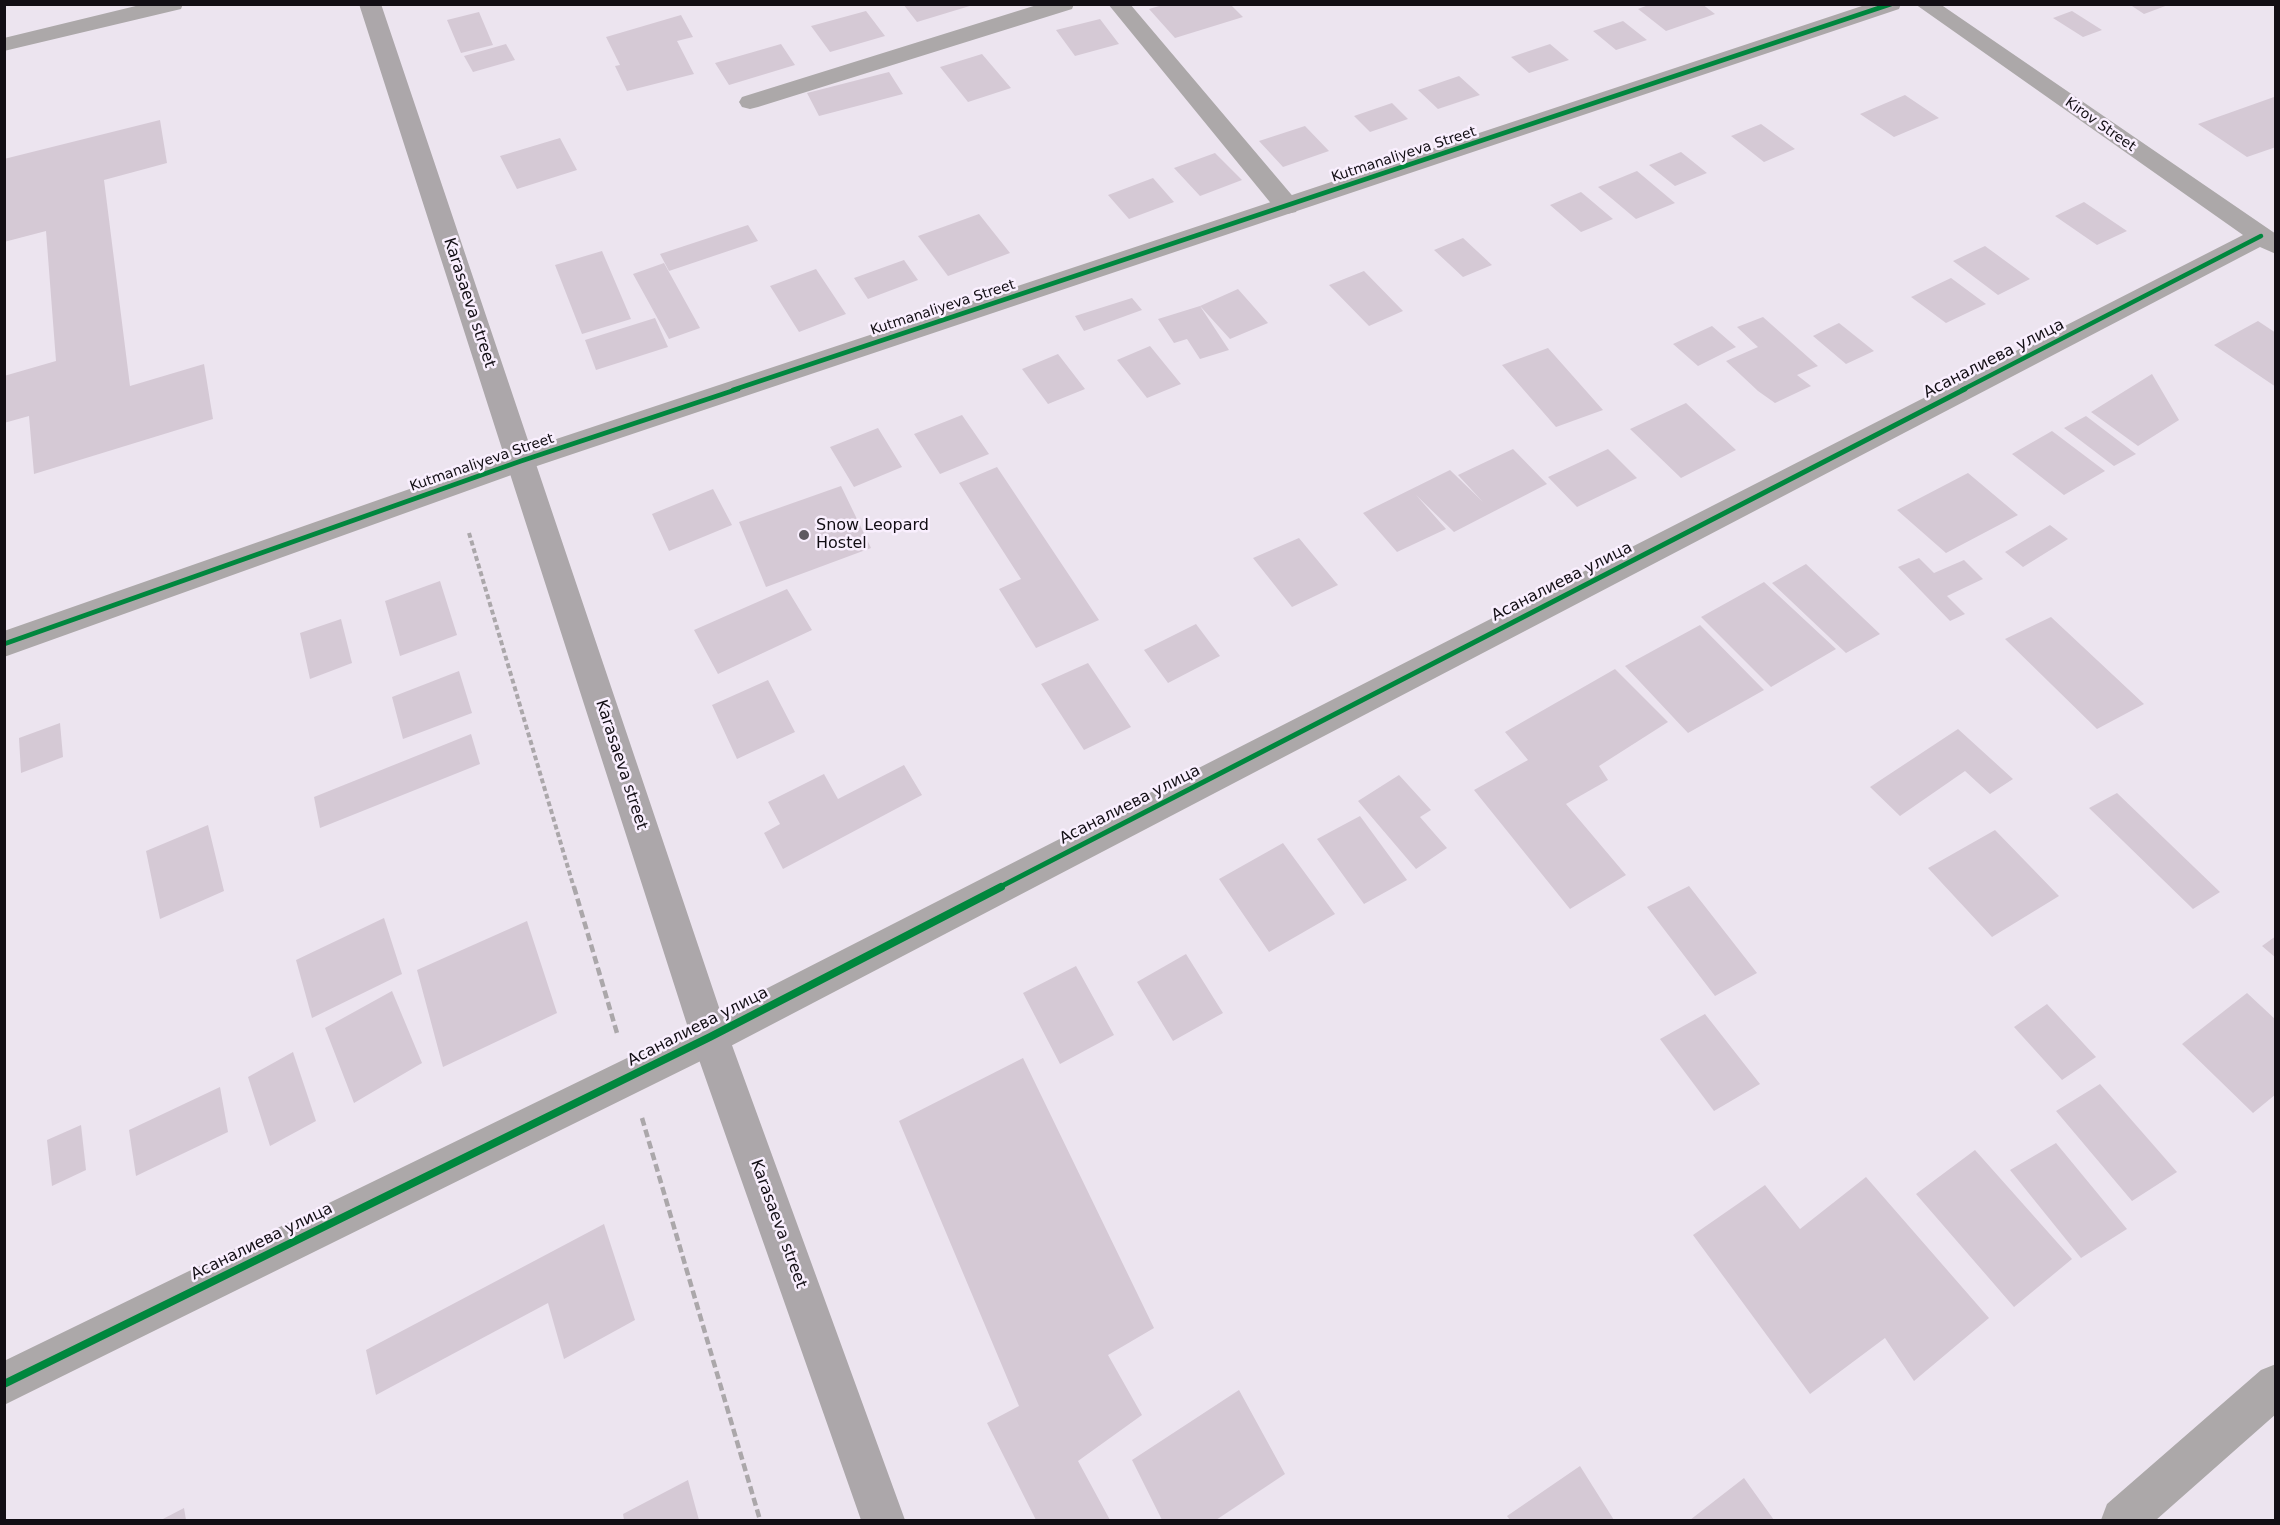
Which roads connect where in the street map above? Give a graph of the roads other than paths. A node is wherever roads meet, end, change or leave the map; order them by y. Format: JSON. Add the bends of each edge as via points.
{"nodes":[{"id":1,"x":173,"y":4,"type":"edge"},
{"id":2,"x":370,"y":4,"type":"edge"},
{"id":3,"x":1064,"y":4,"type":"edge"},
{"id":4,"x":1118,"y":4,"type":"edge"},
{"id":5,"x":1892,"y":4,"type":"edge"},
{"id":6,"x":1925,"y":4,"type":"edge"},
{"id":7,"x":4,"y":45,"type":"edge"},
{"id":8,"x":750,"y":102,"type":"dead end"},
{"id":9,"x":1287,"y":206,"type":"junction"},
{"id":10,"x":2268,"y":241,"type":"edge"},
{"id":11,"x":521,"y":461,"type":"junction"},
{"id":12,"x":4,"y":644,"type":"edge"},
{"id":13,"x":710,"y":1036,"type":"junction"},
{"id":14,"x":4,"y":1384,"type":"edge"},
{"id":15,"x":2276,"y":1386,"type":"edge"},
{"id":16,"x":884,"y":1521,"type":"edge"},
{"id":17,"x":2123,"y":1521,"type":"edge"}],
"edges":[{"from":1,"to":7,"type":"street"},
{"from":2,"to":11,"type":"main road","name":"Karasaeva street"},
{"from":3,"to":8,"type":"street"},
{"from":4,"to":9,"type":"street"},
{"from":5,"to":9,"type":"street","name":"Kutmanaliyeva Street"},
{"from":6,"to":10,"type":"street","name":"Kirov Street"},
{"from":9,"to":11,"type":"street","name":"Kutmanaliyeva Street"},
{"from":10,"to":13,"type":"street","name":"Асаналиева улица"},
{"from":11,"to":12,"type":"street","name":"Kutmanaliyeva Street"},
{"from":11,"to":13,"type":"main road","name":"Karasaeva street"},
{"from":13,"to":14,"type":"street","name":"Асаналиева улица"},
{"from":13,"to":16,"type":"main road","name":"Karasaeva street"},
{"from":15,"to":17,"type":"street"}]}
